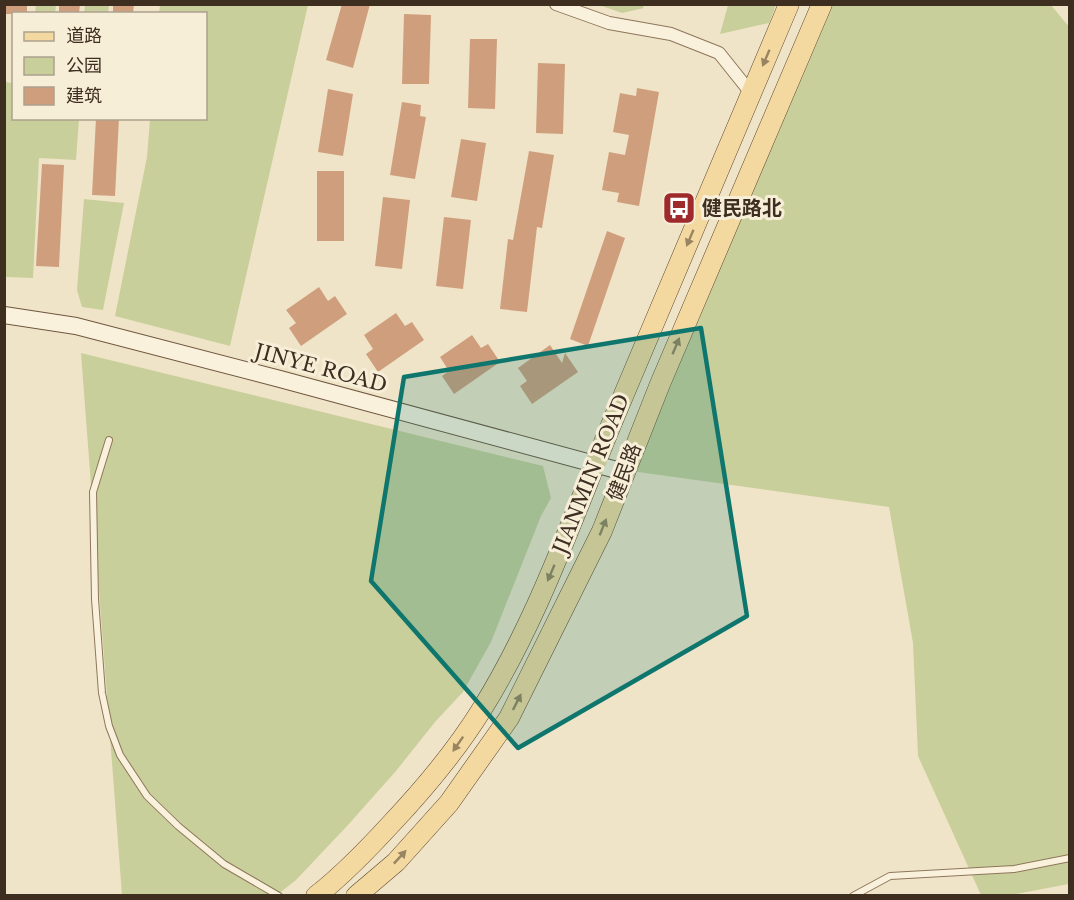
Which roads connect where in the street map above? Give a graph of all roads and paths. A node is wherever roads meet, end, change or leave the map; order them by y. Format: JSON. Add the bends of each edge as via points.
{"nodes":[{"id":1,"x":556,"y":4,"type":"edge"},
{"id":2,"x":789,"y":4,"type":"edge"},
{"id":3,"x":822,"y":4,"type":"edge"},
{"id":4,"x":751,"y":93,"type":"junction"},
{"id":5,"x":4,"y":315,"type":"edge"},
{"id":6,"x":110,"y":440,"type":"dead end"},
{"id":7,"x":594,"y":464,"type":"junction"},
{"id":8,"x":624,"y":472,"type":"junction"},
{"id":9,"x":1070,"y":858,"type":"edge"},
{"id":10,"x":279,"y":896,"type":"edge"},
{"id":11,"x":316,"y":896,"type":"edge"},
{"id":12,"x":356,"y":896,"type":"edge"},
{"id":13,"x":853,"y":896,"type":"edge"}],
"edges":[{"from":1,"to":4,"type":"street","via":[[609,23],[671,34],[719,53]]},
{"from":2,"to":4,"type":"main road","name":"JIANMIN ROAD","one_way":true},
{"from":8,"to":3,"type":"main road","name":"健民路","one_way":true},
{"from":4,"to":7,"type":"main road","name":"JIANMIN ROAD","one_way":true},
{"from":5,"to":7,"type":"street","name":"JINYE ROAD","via":[[76,326]]},
{"from":6,"to":10,"type":"lane","via":[[93,492],[95,599],[101,681],[109,726],[120,755],[147,796],[224,864]]},
{"from":7,"to":8,"type":"street","name":"JINYE ROAD"},
{"from":7,"to":11,"type":"main road","name":"JIANMIN ROAD","one_way":true,"via":[[551,574],[482,709],[421,793]]},
{"from":12,"to":8,"type":"main road","name":"健民路","one_way":true,"via":[[396,862],[449,802],[509,718],[602,531]]},
{"from":9,"to":13,"type":"lane","via":[[1014,869],[890,876]]}]}
